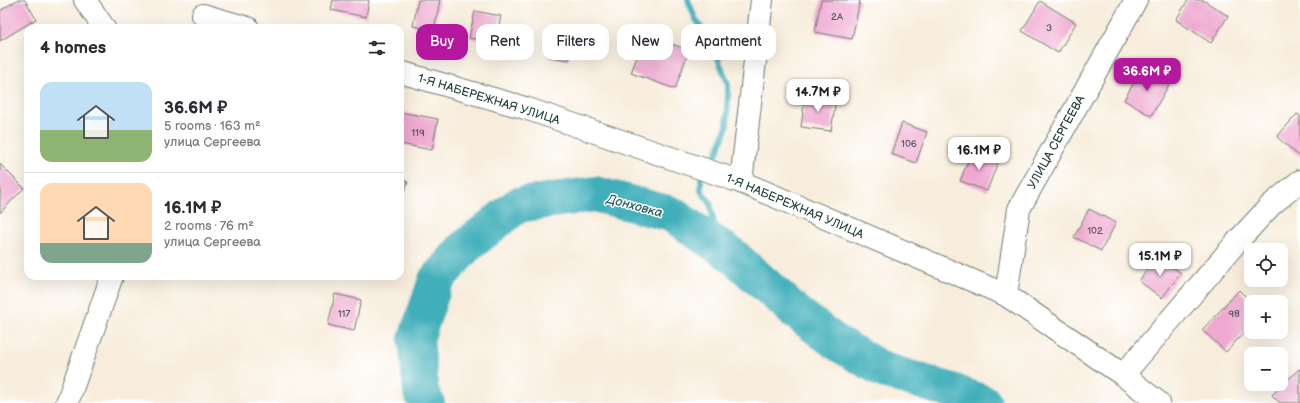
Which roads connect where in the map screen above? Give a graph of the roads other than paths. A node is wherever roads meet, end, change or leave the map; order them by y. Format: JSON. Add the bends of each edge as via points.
{"nodes":[{"id":1,"x":85,"y":0,"type":"edge"},
{"id":2,"x":762,"y":0,"type":"edge"},
{"id":3,"x":1136,"y":0,"type":"edge"},
{"id":4,"x":203,"y":14,"type":"edge"},
{"id":5,"x":101,"y":24,"type":"edge"},
{"id":6,"x":235,"y":24,"type":"edge"},
{"id":7,"x":404,"y":73,"type":"edge"},
{"id":8,"x":1300,"y":181,"type":"edge"},
{"id":9,"x":741,"y":182,"type":"junction"},
{"id":10,"x":111,"y":280,"type":"edge"},
{"id":11,"x":1006,"y":295,"type":"junction"},
{"id":12,"x":1123,"y":376,"type":"junction"},
{"id":13,"x":67,"y":403,"type":"edge"},
{"id":14,"x":1159,"y":403,"type":"edge"}],
"edges":[{"from":1,"to":5,"type":"street"},
{"from":2,"to":9,"type":"street"},
{"from":3,"to":11,"type":"street","name":"УЛИЦА СЕРГЕЕВА","via":[[1019,208]]},
{"from":4,"to":6,"type":"street"},
{"from":7,"to":9,"type":"street","name":"1-Я НАБЕРЕЖНАЯ УЛИЦА","via":[[525,108]]},
{"from":8,"to":12,"type":"street","via":[[1271,205],[1235,244]]},
{"from":9,"to":11,"type":"street","name":"1-Я НАБЕРЕЖНАЯ УЛИЦА"},
{"from":10,"to":13,"type":"street"},
{"from":11,"to":12,"type":"street","name":"1-Я НАБЕРЕЖНАЯ УЛИЦА"},
{"from":12,"to":14,"type":"street","name":"1-Я НАБЕРЕЖНАЯ УЛИЦА"}]}
